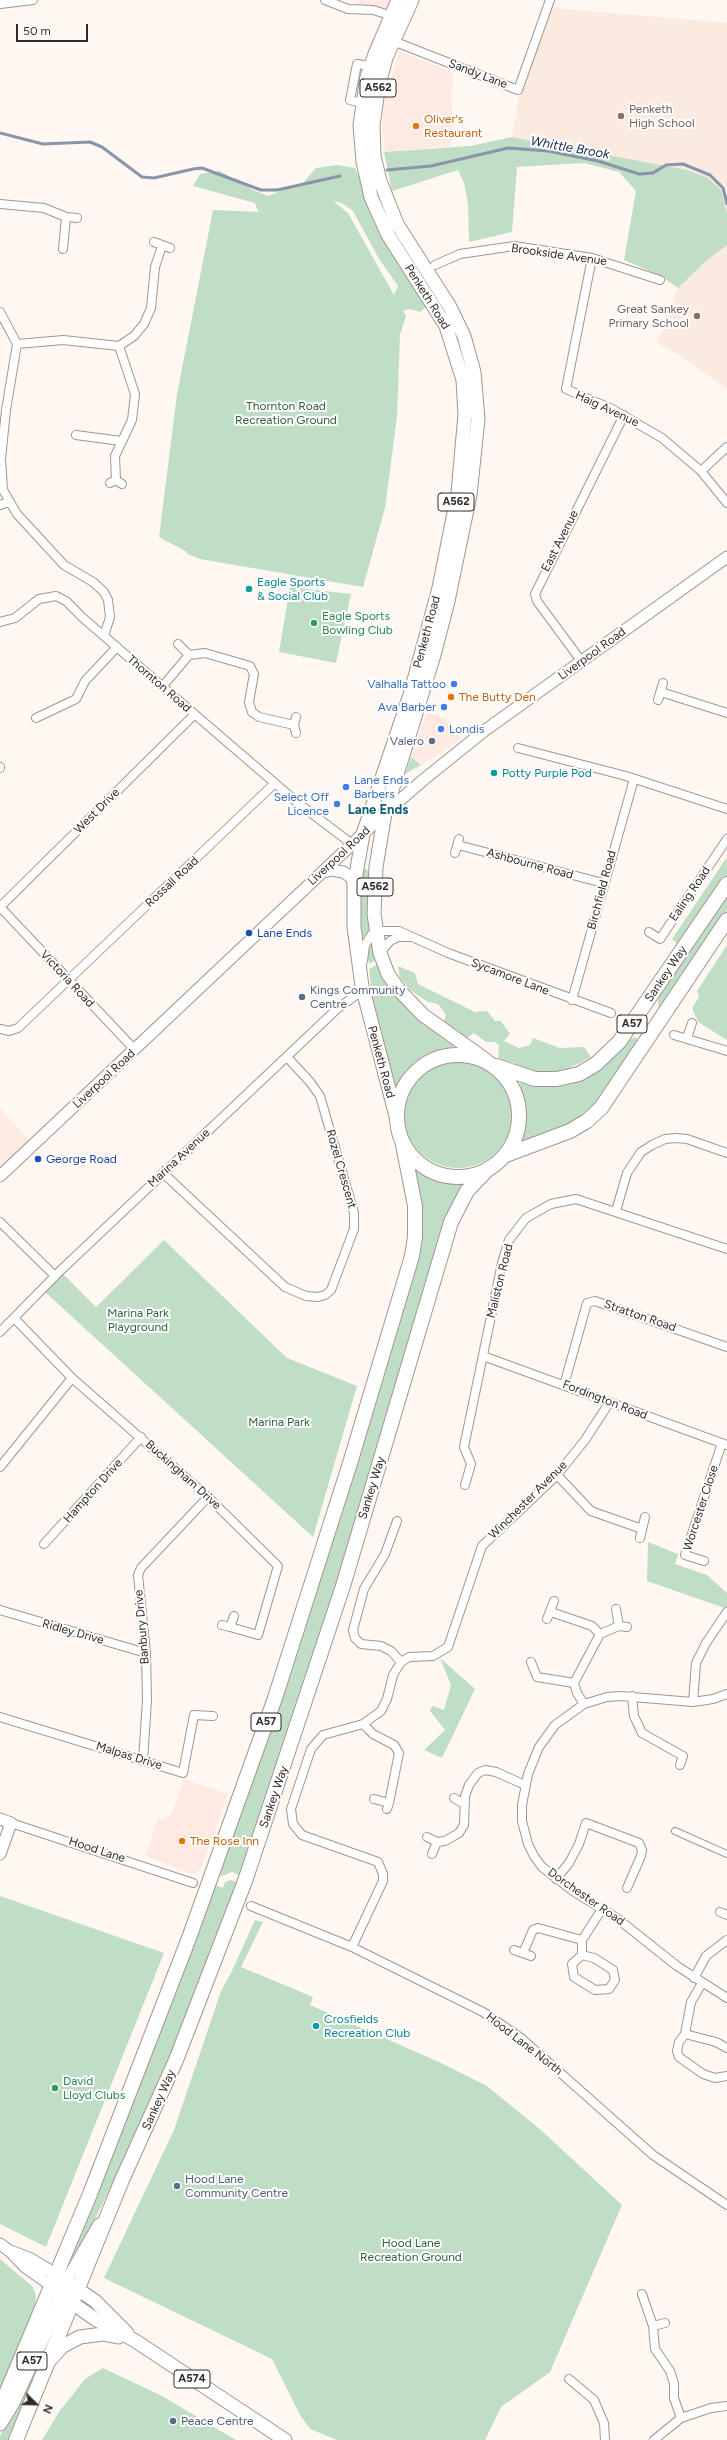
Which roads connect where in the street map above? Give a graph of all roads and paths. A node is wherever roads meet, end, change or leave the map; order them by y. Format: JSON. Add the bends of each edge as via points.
{"nodes":[{"id":1,"x":33,"y":0,"type":"edge"},
{"id":2,"x":325,"y":0,"type":"edge"},
{"id":3,"x":398,"y":0,"type":"edge"},
{"id":4,"x":412,"y":0,"type":"edge"},
{"id":5,"x":550,"y":0,"type":"edge"},
{"id":6,"x":0,"y":4,"type":"edge"},
{"id":7,"x":397,"y":18,"type":"junction"},
{"id":8,"x":393,"y":41,"type":"junction"},
{"id":9,"x":366,"y":109,"type":"junction"},
{"id":10,"x":0,"y":204,"type":"edge"},
{"id":11,"x":66,"y":217,"type":"junction"},
{"id":12,"x":77,"y":218,"type":"dead end"},
{"id":13,"x":162,"y":245,"type":"dead end"},
{"id":14,"x":63,"y":249,"type":"dead end"},
{"id":15,"x":592,"y":258,"type":"junction"},
{"id":16,"x":435,"y":265,"type":"dead end"},
{"id":17,"x":659,"y":280,"type":"dead end"},
{"id":18,"x":0,"y":312,"type":"edge"},
{"id":19,"x":17,"y":344,"type":"junction"},
{"id":20,"x":119,"y":346,"type":"junction"},
{"id":21,"x":472,"y":402,"type":"junction"},
{"id":22,"x":3,"y":410,"type":"edge"},
{"id":23,"x":624,"y":415,"type":"junction"},
{"id":24,"x":76,"y":435,"type":"dead end"},
{"id":25,"x":121,"y":441,"type":"junction"},
{"id":26,"x":727,"y":447,"type":"edge"},
{"id":27,"x":701,"y":472,"type":"junction"},
{"id":28,"x":116,"y":482,"type":"dead end"},
{"id":29,"x":9,"y":502,"type":"junction"},
{"id":30,"x":727,"y":504,"type":"edge"},
{"id":31,"x":0,"y":505,"type":"edge"},
{"id":32,"x":727,"y":557,"type":"edge"},
{"id":33,"x":0,"y":622,"type":"edge"},
{"id":34,"x":104,"y":636,"type":"junction"},
{"id":35,"x":178,"y":644,"type":"dead end"},
{"id":36,"x":117,"y":647,"type":"junction"},
{"id":37,"x":189,"y":655,"type":"junction"},
{"id":38,"x":582,"y":662,"type":"junction"},
{"id":39,"x":664,"y":683,"type":"dead end"},
{"id":40,"x":162,"y":687,"type":"junction"},
{"id":41,"x":413,"y":702,"type":"junction"},
{"id":42,"x":727,"y":713,"type":"edge"},
{"id":43,"x":194,"y":715,"type":"junction"},
{"id":44,"x":36,"y":718,"type":"dead end"},
{"id":45,"x":295,"y":725,"type":"dead end"},
{"id":46,"x":523,"y":752,"type":"dead end"},
{"id":47,"x":634,"y":779,"type":"junction"},
{"id":48,"x":275,"y":783,"type":"junction"},
{"id":49,"x":727,"y":809,"type":"edge"},
{"id":50,"x":385,"y":814,"type":"junction"},
{"id":51,"x":362,"y":834,"type":"junction"},
{"id":52,"x":727,"y":838,"type":"edge"},
{"id":53,"x":352,"y":844,"type":"junction"},
{"id":54,"x":457,"y":846,"type":"dead end"},
{"id":55,"x":323,"y":872,"type":"junction"},
{"id":56,"x":603,"y":883,"type":"junction"},
{"id":57,"x":727,"y":884,"type":"edge"},
{"id":58,"x":354,"y":886,"type":"junction"},
{"id":59,"x":0,"y":907,"type":"edge"},
{"id":60,"x":727,"y":920,"type":"edge"},
{"id":61,"x":376,"y":932,"type":"junction"},
{"id":62,"x":649,"y":932,"type":"dead end"},
{"id":63,"x":409,"y":937,"type":"junction"},
{"id":64,"x":380,"y":953,"type":"junction"},
{"id":65,"x":68,"y":979,"type":"junction"},
{"id":66,"x":362,"y":988,"type":"junction"},
{"id":67,"x":572,"y":1000,"type":"junction"},
{"id":68,"x":611,"y":1013,"type":"dead end"},
{"id":69,"x":634,"y":1022,"type":"junction"},
{"id":70,"x":692,"y":1023,"type":"dead end"},
{"id":71,"x":0,"y":1029,"type":"edge"},
{"id":72,"x":656,"y":1029,"type":"junction"},
{"id":73,"x":674,"y":1035,"type":"dead end"},
{"id":74,"x":687,"y":1038,"type":"junction"},
{"id":75,"x":135,"y":1050,"type":"junction"},
{"id":76,"x":727,"y":1052,"type":"edge"},
{"id":77,"x":287,"y":1057,"type":"junction"},
{"id":78,"x":487,"y":1061,"type":"junction"},
{"id":79,"x":397,"y":1120,"type":"junction"},
{"id":80,"x":402,"y":1140,"type":"junction"},
{"id":81,"x":727,"y":1153,"type":"edge"},
{"id":82,"x":506,"y":1154,"type":"junction"},
{"id":83,"x":489,"y":1168,"type":"junction"},
{"id":84,"x":163,"y":1173,"type":"junction"},
{"id":85,"x":0,"y":1176,"type":"edge"},
{"id":86,"x":616,"y":1211,"type":"junction"},
{"id":87,"x":0,"y":1222,"type":"edge"},
{"id":88,"x":727,"y":1249,"type":"edge"},
{"id":89,"x":55,"y":1276,"type":"junction"},
{"id":90,"x":14,"y":1318,"type":"junction"},
{"id":91,"x":0,"y":1332,"type":"edge"},
{"id":92,"x":727,"y":1347,"type":"edge"},
{"id":93,"x":483,"y":1356,"type":"junction"},
{"id":94,"x":72,"y":1378,"type":"junction"},
{"id":95,"x":564,"y":1385,"type":"junction"},
{"id":96,"x":609,"y":1403,"type":"junction"},
{"id":97,"x":142,"y":1437,"type":"junction"},
{"id":98,"x":725,"y":1444,"type":"edge"},
{"id":99,"x":0,"y":1466,"type":"edge"},
{"id":100,"x":557,"y":1475,"type":"junction"},
{"id":101,"x":465,"y":1485,"type":"dead end"},
{"id":102,"x":208,"y":1497,"type":"junction"},
{"id":103,"x":645,"y":1517,"type":"dead end"},
{"id":104,"x":397,"y":1521,"type":"dead end"},
{"id":105,"x":642,"y":1529,"type":"junction"},
{"id":106,"x":640,"y":1538,"type":"dead end"},
{"id":107,"x":44,"y":1544,"type":"dead end"},
{"id":108,"x":704,"y":1561,"type":"dead end"},
{"id":109,"x":554,"y":1601,"type":"dead end"},
{"id":110,"x":616,"y":1609,"type":"dead end"},
{"id":111,"x":0,"y":1610,"type":"edge"},
{"id":112,"x":727,"y":1612,"type":"edge"},
{"id":113,"x":234,"y":1616,"type":"dead end"},
{"id":114,"x":600,"y":1634,"type":"junction"},
{"id":115,"x":146,"y":1654,"type":"junction"},
{"id":116,"x":401,"y":1662,"type":"junction"},
{"id":117,"x":531,"y":1662,"type":"dead end"},
{"id":118,"x":574,"y":1682,"type":"junction"},
{"id":119,"x":727,"y":1694,"type":"edge"},
{"id":120,"x":632,"y":1696,"type":"junction"},
{"id":121,"x":693,"y":1702,"type":"junction"},
{"id":122,"x":584,"y":1704,"type":"junction"},
{"id":123,"x":213,"y":1716,"type":"dead end"},
{"id":124,"x":0,"y":1717,"type":"edge"},
{"id":125,"x":363,"y":1724,"type":"junction"},
{"id":126,"x":144,"y":1761,"type":"junction"},
{"id":127,"x":680,"y":1765,"type":"dead end"},
{"id":128,"x":525,"y":1785,"type":"junction"},
{"id":129,"x":454,"y":1798,"type":"dead end"},
{"id":130,"x":374,"y":1799,"type":"dead end"},
{"id":131,"x":464,"y":1804,"type":"junction"},
{"id":132,"x":5,"y":1821,"type":"edge"},
{"id":133,"x":675,"y":1831,"type":"dead end"},
{"id":134,"x":427,"y":1837,"type":"dead end"},
{"id":135,"x":437,"y":1842,"type":"junction"},
{"id":136,"x":0,"y":1854,"type":"edge"},
{"id":137,"x":432,"y":1854,"type":"dead end"},
{"id":138,"x":727,"y":1854,"type":"edge"},
{"id":139,"x":556,"y":1879,"type":"junction"},
{"id":140,"x":192,"y":1883,"type":"dead end"},
{"id":141,"x":627,"y":1888,"type":"dead end"},
{"id":142,"x":251,"y":1906,"type":"dead end"},
{"id":143,"x":602,"y":1909,"type":"junction"},
{"id":144,"x":582,"y":1940,"type":"junction"},
{"id":145,"x":727,"y":1940,"type":"edge"},
{"id":146,"x":352,"y":1947,"type":"junction"},
{"id":147,"x":514,"y":1950,"type":"dead end"},
{"id":148,"x":582,"y":1955,"type":"junction"},
{"id":149,"x":694,"y":1978,"type":"junction"},
{"id":150,"x":702,"y":1983,"type":"junction"},
{"id":151,"x":727,"y":1998,"type":"edge"},
{"id":152,"x":685,"y":2034,"type":"junction"},
{"id":153,"x":727,"y":2048,"type":"edge"},
{"id":154,"x":727,"y":2076,"type":"edge"},
{"id":155,"x":122,"y":2180,"type":"junction"},
{"id":156,"x":727,"y":2205,"type":"edge"},
{"id":157,"x":0,"y":2244,"type":"edge"},
{"id":158,"x":62,"y":2289,"type":"junction"},
{"id":159,"x":79,"y":2290,"type":"junction"},
{"id":160,"x":642,"y":2294,"type":"dead end"},
{"id":161,"x":665,"y":2323,"type":"dead end"},
{"id":162,"x":653,"y":2326,"type":"junction"},
{"id":163,"x":134,"y":2340,"type":"junction"},
{"id":164,"x":48,"y":2363,"type":"junction"},
{"id":165,"x":569,"y":2379,"type":"dead end"},
{"id":166,"x":727,"y":2406,"type":"edge"},
{"id":167,"x":0,"y":2408,"type":"edge"},
{"id":168,"x":681,"y":2418,"type":"junction"},
{"id":169,"x":0,"y":2424,"type":"edge"},
{"id":170,"x":16,"y":2440,"type":"edge"},
{"id":171,"x":285,"y":2440,"type":"edge"},
{"id":172,"x":605,"y":2440,"type":"edge"},
{"id":173,"x":654,"y":2440,"type":"edge"}],
"edges":[{"from":1,"to":6,"type":"street"},
{"from":2,"to":7,"type":"street","via":[[348,9],[373,10]]},
{"from":3,"to":7,"type":"main road","number":"A562"},
{"from":4,"to":7,"type":"main road","number":"A562"},
{"from":5,"to":8,"type":"street","name":"Sandy Lane","via":[[518,90]]},
{"from":7,"to":8,"type":"main road","number":"A562"},
{"from":7,"to":9,"type":"main road","number":"A562","via":[[370,66]]},
{"from":8,"to":9,"type":"main road","number":"A562"},
{"from":9,"to":21,"type":"main road","name":"Penketh Road","number":"A562","via":[[380,181],[397,224],[450,307],[464,336],[473,366]]},
{"from":9,"to":21,"type":"main road","name":"Penketh Road","number":"A562","via":[[360,142],[371,197],[388,235],[446,326]]},
{"from":10,"to":11,"type":"street","via":[[44,208]]},
{"from":11,"to":12,"type":"street"},
{"from":11,"to":14,"type":"street"},
{"from":13,"to":20,"type":"street","via":[[155,267],[151,308],[144,324],[134,336]]},
{"from":15,"to":16,"type":"street","name":"Brookside Avenue","via":[[514,246],[460,254]]},
{"from":15,"to":17,"type":"street","name":"Brookside Avenue"},
{"from":15,"to":23,"type":"street","name":"Haig Avenue","via":[[566,386],[569,392]]},
{"from":18,"to":19,"type":"street"},
{"from":19,"to":20,"type":"street","via":[[63,340]]},
{"from":19,"to":22,"type":"street"},
{"from":20,"to":25,"type":"street","via":[[134,394],[132,420]]},
{"from":21,"to":41,"type":"main road","name":"Penketh Road","number":"A562","via":[[463,454],[457,535],[439,588]]},
{"from":22,"to":29,"type":"street","via":[[0,473],[3,490]]},
{"from":23,"to":27,"type":"street","name":"Haig Avenue","via":[[662,438]]},
{"from":23,"to":38,"type":"street","name":"East Avenue","via":[[536,591],[537,601]]},
{"from":24,"to":25,"type":"street"},
{"from":25,"to":28,"type":"street","via":[[115,456]]},
{"from":26,"to":27,"type":"street"},
{"from":27,"to":30,"type":"street","name":"Haig Avenue"},
{"from":29,"to":31,"type":"street"},
{"from":29,"to":34,"type":"street","via":[[64,565],[93,582],[104,592],[108,600],[110,617]]},
{"from":32,"to":38,"type":"street","name":"Liverpool Road"},
{"from":33,"to":34,"type":"street","name":"Thornton Road","via":[[15,618],[39,599],[56,596],[71,604]]},
{"from":34,"to":36,"type":"street","name":"Thornton Road"},
{"from":35,"to":37,"type":"street"},
{"from":36,"to":40,"type":"street","name":"Thornton Road"},
{"from":36,"to":44,"type":"street","via":[[86,680],[76,699]]},
{"from":37,"to":40,"type":"street"},
{"from":37,"to":45,"type":"street","via":[[205,653],[250,666],[254,674],[249,702],[252,712],[259,717]]},
{"from":38,"to":50,"type":"street","name":"Liverpool Road","via":[[479,735]]},
{"from":39,"to":42,"type":"street","via":[[659,696]]},
{"from":40,"to":43,"type":"street","name":"Thornton Road"},
{"from":41,"to":50,"type":"main road","name":"Penketh Road","number":"A562"},
{"from":41,"to":51,"type":"main road","name":"Penketh Road","number":"A562"},
{"from":43,"to":48,"type":"street","name":"Thornton Road"},
{"from":43,"to":59,"type":"street","name":"West Drive"},
{"from":46,"to":47,"type":"street"},
{"from":47,"to":49,"type":"street"},
{"from":47,"to":56,"type":"street","name":"Birchfield Road"},
{"from":48,"to":53,"type":"street","name":"Thornton Road"},
{"from":48,"to":65,"type":"street","name":"Rossall Road"},
{"from":50,"to":51,"type":"street","name":"Liverpool Road"},
{"from":50,"to":61,"type":"main road","name":"Penketh Road","number":"A562","via":[[374,894]]},
{"from":51,"to":53,"type":"street","name":"Liverpool Road"},
{"from":51,"to":58,"type":"main road","name":"Penketh Road","number":"A562"},
{"from":52,"to":62,"type":"street","name":"Ealing Road","via":[[660,939]]},
{"from":53,"to":55,"type":"street","name":"Liverpool Road"},
{"from":54,"to":56,"type":"street","name":"Ashbourne Road"},
{"from":55,"to":58,"type":"street","via":[[343,872],[351,877]]},
{"from":55,"to":75,"type":"street","name":"Liverpool Road"},
{"from":56,"to":67,"type":"street","name":"Birchfield Road"},
{"from":57,"to":69,"type":"highway","name":"Sankey Way","number":"A57"},
{"from":58,"to":66,"type":"main road","name":"Penketh Road","number":"A562","via":[[354,927]]},
{"from":59,"to":65,"type":"street","name":"Victoria Road"},
{"from":60,"to":72,"type":"highway","name":"Sankey Way","number":"A57"},
{"from":61,"to":63,"type":"street","name":"Sycamore Lane","via":[[394,930]]},
{"from":61,"to":64,"type":"main road","name":"Penketh Road","number":"A562"},
{"from":61,"to":66,"type":"street","via":[[369,937],[365,945]]},
{"from":63,"to":64,"type":"street","via":[[390,941]]},
{"from":63,"to":67,"type":"street","name":"Sycamore Lane"},
{"from":64,"to":78,"type":"main road","name":"Penketh Road","number":"A562","via":[[388,974],[411,1004]]},
{"from":65,"to":71,"type":"street","name":"Rossall Road","via":[[18,1028],[9,1031]]},
{"from":65,"to":75,"type":"street","name":"Victoria Road"},
{"from":66,"to":77,"type":"street","name":"Marina Avenue"},
{"from":66,"to":79,"type":"main road","name":"Penketh Road","number":"A562"},
{"from":67,"to":68,"type":"street","name":"Sycamore Lane"},
{"from":69,"to":72,"type":"highway"},
{"from":69,"to":78,"type":"highway","name":"Sankey Way","number":"A57","via":[[608,1054],[579,1074],[557,1079],[535,1079]]},
{"from":70,"to":74,"type":"street"},
{"from":72,"to":82,"type":"highway","name":"Sankey Way","number":"A57","via":[[612,1094],[587,1121],[570,1131]]},
{"from":73,"to":74,"type":"street"},
{"from":74,"to":76,"type":"street"},
{"from":75,"to":85,"type":"street","name":"Liverpool Road"},
{"from":77,"to":84,"type":"street","name":"Marina Avenue"},
{"from":77,"to":84,"type":"street","name":"Rozel Crescent","via":[[320,1096],[354,1213],[354,1229],[331,1290],[318,1297],[306,1296],[285,1287]]},
{"from":78,"to":79,"type":"highway","number":"A57","via":[[469,1055],[451,1054],[433,1059],[418,1069],[406,1083],[401,1095]]},
{"from":78,"to":82,"type":"highway","number":"A57","via":[[511,1084],[518,1101],[519,1119],[515,1138]]},
{"from":79,"to":80,"type":"highway","number":"A57"},
{"from":80,"to":83,"type":"highway","number":"A57","via":[[419,1163],[435,1173],[472,1175]]},
{"from":80,"to":158,"type":"highway","name":"Sankey Way","number":"A57","via":[[415,1206],[415,1237],[407,1271],[274,1698]]},
{"from":81,"to":86,"type":"street","via":[[687,1139],[665,1139],[652,1145],[641,1152],[627,1173]]},
{"from":82,"to":83,"type":"highway","number":"A57"},
{"from":83,"to":155,"type":"highway","name":"Sankey Way","number":"A57","via":[[467,1191],[451,1222],[343,1586],[245,1881],[176,2060]]},
{"from":84,"to":89,"type":"street","name":"Marina Avenue"},
{"from":86,"to":88,"type":"street","name":"Maliston Road"},
{"from":86,"to":93,"type":"street","name":"Maliston Road","via":[[576,1199],[551,1204],[526,1218],[509,1240]]},
{"from":87,"to":89,"type":"street"},
{"from":89,"to":90,"type":"street","name":"Marina Avenue"},
{"from":90,"to":91,"type":"street","name":"Marina Avenue"},
{"from":90,"to":94,"type":"street","name":"Buckingham Drive"},
{"from":92,"to":95,"type":"street","name":"Stratton Road","via":[[595,1301],[587,1303]]},
{"from":93,"to":95,"type":"street","name":"Fordington Road"},
{"from":93,"to":101,"type":"street","name":"Maliston Road","via":[[464,1447],[471,1464]]},
{"from":94,"to":97,"type":"street","name":"Buckingham Drive"},
{"from":94,"to":99,"type":"street"},
{"from":95,"to":96,"type":"street","name":"Fordington Road"},
{"from":96,"to":98,"type":"street","name":"Fordington Road"},
{"from":96,"to":100,"type":"street","name":"Winchester Avenue","via":[[585,1440]]},
{"from":97,"to":102,"type":"street","name":"Buckingham Drive"},
{"from":97,"to":107,"type":"street","name":"Hampton Drive"},
{"from":98,"to":108,"type":"street","name":"Worcester Close","via":[[685,1555]]},
{"from":100,"to":105,"type":"street","via":[[591,1511]]},
{"from":100,"to":116,"type":"street","name":"Winchester Avenue","via":[[482,1546],[448,1647],[433,1656],[409,1657]]},
{"from":102,"to":113,"type":"street","name":"Buckingham Drive","via":[[278,1566],[258,1635],[226,1626]]},
{"from":102,"to":115,"type":"street","name":"Banbury Drive","via":[[141,1568],[138,1576]]},
{"from":103,"to":105,"type":"street"},
{"from":104,"to":116,"type":"street","via":[[385,1554],[364,1589],[353,1630],[354,1638],[361,1644],[381,1646],[391,1651]]},
{"from":105,"to":106,"type":"street"},
{"from":109,"to":114,"type":"street","via":[[549,1616],[592,1626]]},
{"from":110,"to":114,"type":"street","via":[[623,1626]]},
{"from":111,"to":115,"type":"street","name":"Ridley Drive"},
{"from":112,"to":121,"type":"street","via":[[696,1663]]},
{"from":114,"to":118,"type":"street"},
{"from":115,"to":126,"type":"street","name":"Banbury Drive"},
{"from":116,"to":125,"type":"street","via":[[393,1675],[381,1711]]},
{"from":117,"to":118,"type":"street","via":[[537,1677]]},
{"from":118,"to":122,"type":"street"},
{"from":119,"to":121,"type":"street","name":"Dorchester Road"},
{"from":120,"to":121,"type":"street","name":"Dorchester Road"},
{"from":120,"to":122,"type":"street","name":"Dorchester Road","via":[[607,1697]]},
{"from":120,"to":127,"type":"street","via":[[636,1723],[642,1733],[683,1756]]},
{"from":122,"to":128,"type":"street","name":"Dorchester Road","via":[[568,1714],[546,1736],[536,1753]]},
{"from":123,"to":126,"type":"street","name":"Malpas Drive","via":[[194,1715],[183,1773]]},
{"from":124,"to":126,"type":"street","name":"Malpas Drive"},
{"from":125,"to":130,"type":"street","via":[[373,1734],[394,1745],[399,1753],[388,1806]]},
{"from":125,"to":146,"type":"street","via":[[323,1735],[316,1741],[310,1749],[290,1816],[302,1836],[372,1859],[382,1868],[383,1881]]},
{"from":128,"to":131,"type":"street","via":[[485,1770],[478,1773],[469,1785]]},
{"from":128,"to":139,"type":"street","name":"Dorchester Road","via":[[522,1821],[528,1844],[534,1856]]},
{"from":129,"to":131,"type":"street"},
{"from":131,"to":135,"type":"street","via":[[464,1824],[459,1833],[446,1841]]},
{"from":132,"to":136,"type":"street"},
{"from":132,"to":140,"type":"street","name":"Hood Lane"},
{"from":133,"to":138,"type":"street"},
{"from":134,"to":135,"type":"street"},
{"from":135,"to":137,"type":"street"},
{"from":139,"to":141,"type":"street","via":[[569,1863],[586,1823],[639,1843],[641,1856]]},
{"from":139,"to":143,"type":"street","name":"Dorchester Road"},
{"from":142,"to":146,"type":"street","name":"Hood Lane North"},
{"from":143,"to":144,"type":"street"},
{"from":143,"to":149,"type":"street","name":"Dorchester Road"},
{"from":144,"to":147,"type":"street","via":[[538,1928],[533,1930],[527,1955]]},
{"from":144,"to":148,"type":"street"},
{"from":145,"to":149,"type":"street","via":[[706,1956]]},
{"from":146,"to":156,"type":"street","name":"Hood Lane North","via":[[463,2000],[501,2023],[653,2155]]},
{"from":148,"to":148,"type":"street","via":[[572,1964],[574,1976],[595,1990],[608,1990],[615,1980],[613,1970],[594,1958]]},
{"from":149,"to":150,"type":"street","name":"Dorchester Road"},
{"from":150,"to":151,"type":"street","name":"Dorchester Road"},
{"from":150,"to":152,"type":"street","via":[[692,2002]]},
{"from":152,"to":153,"type":"street","via":[[716,2042]]},
{"from":152,"to":154,"type":"street","via":[[679,2042],[679,2057],[712,2078]]},
{"from":155,"to":158,"type":"street","number":"A57"},
{"from":155,"to":159,"type":"highway","name":"Sankey Way","number":"A57"},
{"from":157,"to":158,"type":"street","via":[[25,2267]]},
{"from":158,"to":159,"type":"highway","name":"Sankey Way","number":"A57"},
{"from":158,"to":163,"type":"main road","number":"A574","via":[[105,2326]]},
{"from":158,"to":164,"type":"highway","name":"Sankey Way","number":"A57"},
{"from":158,"to":167,"type":"highway","name":"Sankey Way","number":"A57"},
{"from":158,"to":169,"type":"main road","number":"A57","via":[[13,2403]]},
{"from":159,"to":163,"type":"main road","number":"A574","via":[[112,2316]]},
{"from":160,"to":162,"type":"street"},
{"from":161,"to":162,"type":"street"},
{"from":162,"to":168,"type":"street","via":[[655,2349],[670,2371],[674,2383],[674,2398]]},
{"from":163,"to":164,"type":"main road","number":"A574","via":[[103,2334],[88,2335],[63,2346]]},
{"from":163,"to":171,"type":"main road","number":"A574"},
{"from":164,"to":170,"type":"highway","name":"Sankey Way","number":"A57"},
{"from":165,"to":172,"type":"street","via":[[594,2400],[604,2423]]},
{"from":166,"to":168,"type":"street","via":[[711,2408]]},
{"from":168,"to":173,"type":"street"}]}
